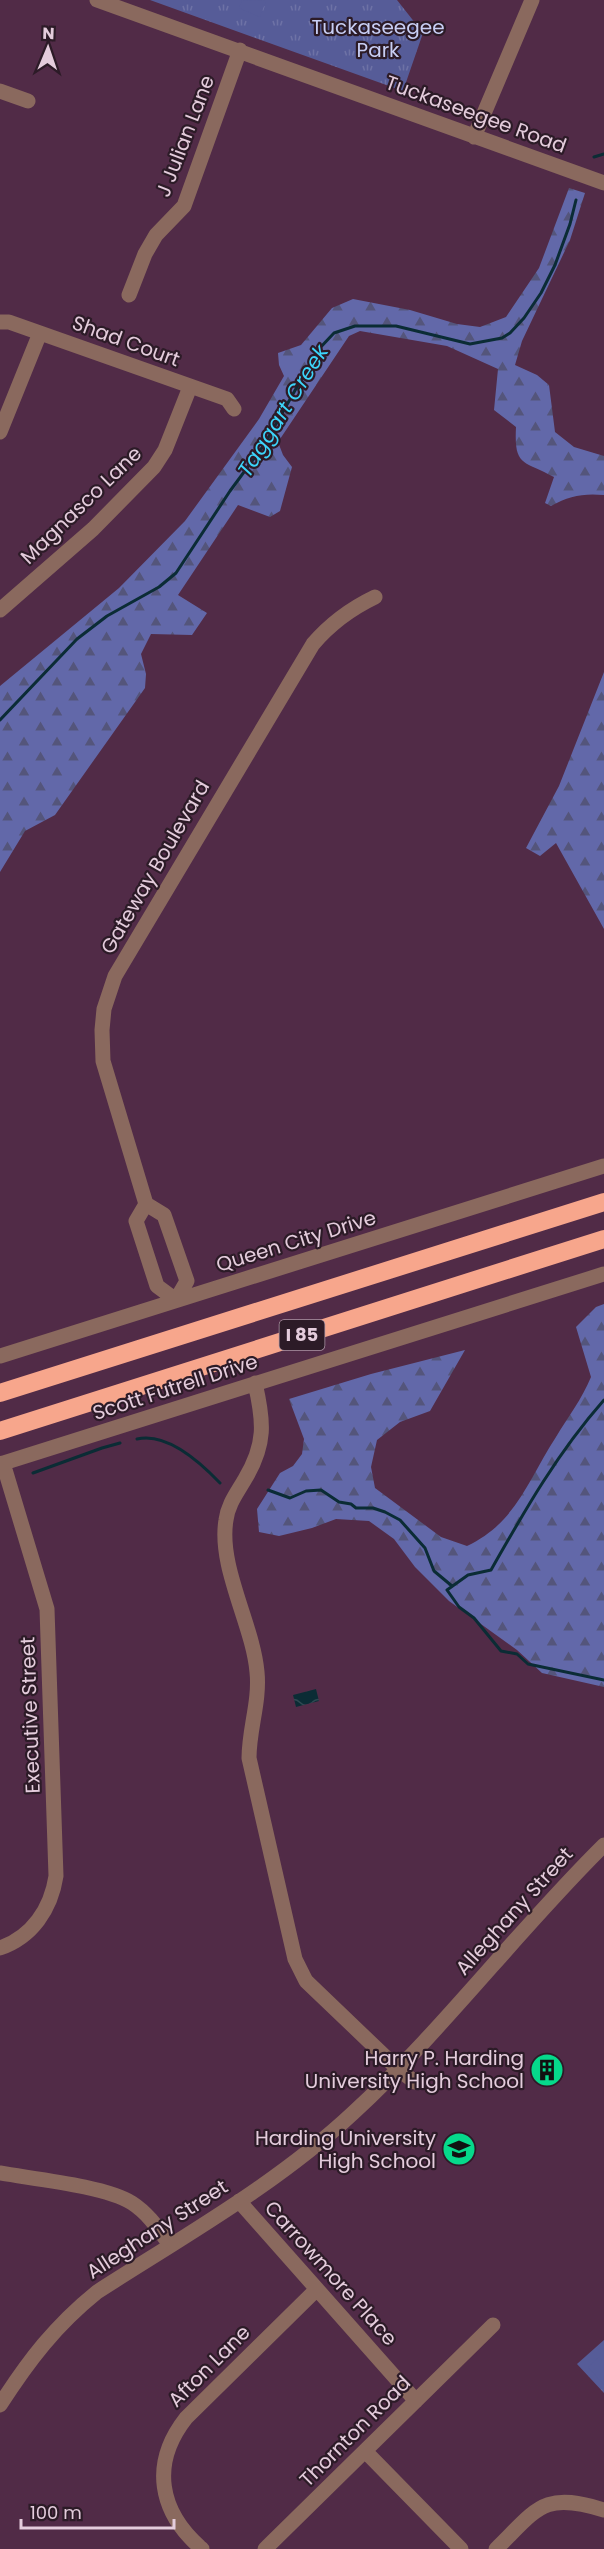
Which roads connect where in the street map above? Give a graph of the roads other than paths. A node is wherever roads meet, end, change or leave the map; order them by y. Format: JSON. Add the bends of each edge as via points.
{"nodes":[{"id":1,"x":97,"y":0,"type":"edge"},
{"id":2,"x":532,"y":0,"type":"edge"},
{"id":3,"x":240,"y":50,"type":"junction"},
{"id":4,"x":0,"y":91,"type":"edge"},
{"id":5,"x":28,"y":101,"type":"dead end"},
{"id":6,"x":474,"y":137,"type":"junction"},
{"id":7,"x":604,"y":183,"type":"edge"},
{"id":8,"x":129,"y":295,"type":"dead end"},
{"id":9,"x":0,"y":322,"type":"edge"},
{"id":10,"x":40,"y":333,"type":"junction"},
{"id":11,"x":190,"y":387,"type":"junction"},
{"id":12,"x":234,"y":409,"type":"dead end"},
{"id":13,"x":0,"y":432,"type":"edge"},
{"id":14,"x":375,"y":597,"type":"dead end"},
{"id":15,"x":1,"y":606,"type":"edge"},
{"id":16,"x":604,"y":1166,"type":"edge"},
{"id":17,"x":604,"y":1202,"type":"edge"},
{"id":18,"x":146,"y":1204,"type":"junction"},
{"id":19,"x":604,"y":1239,"type":"edge"},
{"id":20,"x":604,"y":1274,"type":"edge"},
{"id":21,"x":176,"y":1300,"type":"junction"},
{"id":22,"x":0,"y":1356,"type":"edge"},
{"id":23,"x":255,"y":1383,"type":"junction"},
{"id":24,"x":0,"y":1393,"type":"edge"},
{"id":25,"x":0,"y":1431,"type":"edge"},
{"id":26,"x":2,"y":1464,"type":"edge"},
{"id":27,"x":604,"y":1845,"type":"edge"},
{"id":28,"x":0,"y":1948,"type":"edge"},
{"id":29,"x":399,"y":2070,"type":"junction"},
{"id":30,"x":415,"y":2082,"type":"dead end"},
{"id":31,"x":0,"y":2173,"type":"edge"},
{"id":32,"x":239,"y":2201,"type":"junction"},
{"id":33,"x":170,"y":2245,"type":"junction"},
{"id":34,"x":317,"y":2289,"type":"junction"},
{"id":35,"x":493,"y":2325,"type":"dead end"},
{"id":36,"x":416,"y":2400,"type":"junction"},
{"id":37,"x":0,"y":2405,"type":"edge"},
{"id":38,"x":365,"y":2451,"type":"junction"},
{"id":39,"x":604,"y":2510,"type":"edge"},
{"id":40,"x":201,"y":2549,"type":"edge"},
{"id":41,"x":266,"y":2549,"type":"edge"},
{"id":42,"x":461,"y":2549,"type":"edge"},
{"id":43,"x":496,"y":2549,"type":"edge"}],
"edges":[{"from":1,"to":3,"type":"street","name":"Tuckaseegee Road"},
{"from":2,"to":6,"type":"street"},
{"from":3,"to":6,"type":"street","name":"Tuckaseegee Road"},
{"from":3,"to":8,"type":"street","name":"J Julian Lane","via":[[184,206],[156,235]]},
{"from":4,"to":5,"type":"street"},
{"from":6,"to":7,"type":"street","name":"Tuckaseegee Road"},
{"from":9,"to":10,"type":"street","name":"Shad Court"},
{"from":10,"to":11,"type":"street","name":"Shad Court"},
{"from":10,"to":13,"type":"street"},
{"from":11,"to":12,"type":"street","name":"Shad Court","via":[[226,399]]},
{"from":11,"to":15,"type":"street","name":"Magnasco Lane","via":[[165,450],[154,467],[93,529]]},
{"from":14,"to":18,"type":"street","name":"Gateway Boulevard","via":[[338,618],[313,644],[116,976],[104,1009],[103,1061]]},
{"from":16,"to":21,"type":"street","name":"Queen City Drive"},
{"from":17,"to":24,"type":"highway","number":"I 85"},
{"from":18,"to":21,"type":"street","via":[[136,1221],[157,1286]]},
{"from":18,"to":21,"type":"street","via":[[164,1215],[187,1281]]},
{"from":19,"to":25,"type":"highway","number":"I 85"},
{"from":20,"to":23,"type":"street","name":"Scott Futrell Drive"},
{"from":21,"to":22,"type":"street","name":"Queen City Drive"},
{"from":23,"to":26,"type":"street","name":"Scott Futrell Drive"},
{"from":23,"to":29,"type":"street","via":[[263,1426],[260,1449],[230,1504],[224,1534],[257,1670],[249,1758],[298,1966],[306,1981]]},
{"from":26,"to":28,"type":"street","name":"Executive Street","via":[[47,1609],[56,1876],[48,1907],[38,1921],[21,1938]]},
{"from":27,"to":29,"type":"street","name":"Alleghany Street"},
{"from":29,"to":30,"type":"street"},
{"from":29,"to":32,"type":"street","name":"Alleghany Street","via":[[324,2139]]},
{"from":31,"to":33,"type":"street","via":[[115,2195],[141,2210]]},
{"from":32,"to":33,"type":"street","name":"Alleghany Street"},
{"from":32,"to":34,"type":"street","name":"Carrowmore Place"},
{"from":33,"to":37,"type":"street","name":"Alleghany Street","via":[[97,2292],[59,2324]]},
{"from":34,"to":36,"type":"street","name":"Carrowmore Place"},
{"from":34,"to":40,"type":"street","name":"Afton Lane","via":[[186,2418],[171,2439],[163,2467],[168,2505],[180,2528]]},
{"from":35,"to":36,"type":"street","name":"Thornton Road"},
{"from":36,"to":38,"type":"street","name":"Thornton Road"},
{"from":38,"to":41,"type":"street","name":"Thornton Road"},
{"from":38,"to":42,"type":"street"},
{"from":39,"to":43,"type":"street","via":[[579,2502],[554,2502],[534,2512]]}]}
